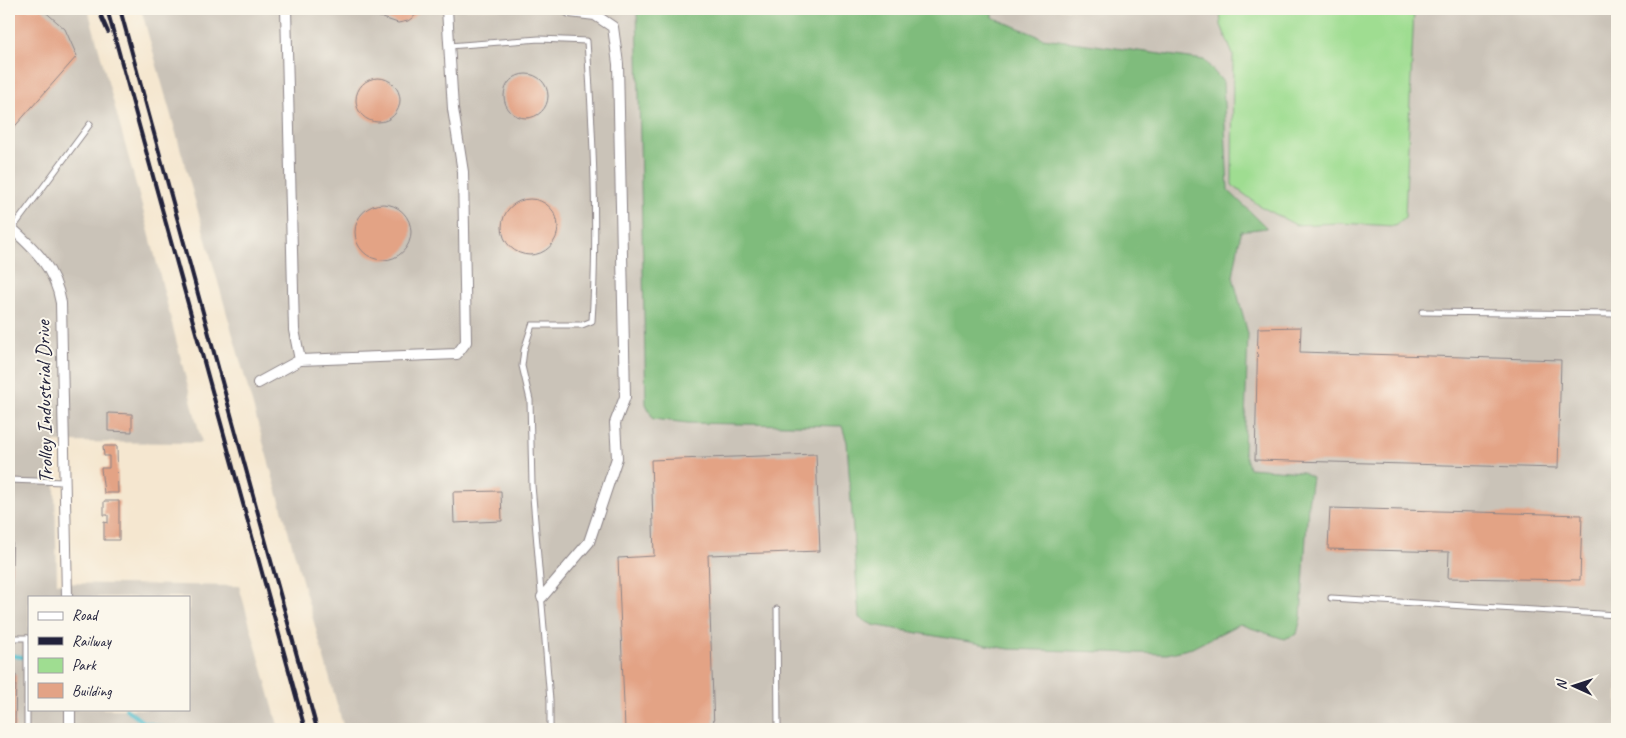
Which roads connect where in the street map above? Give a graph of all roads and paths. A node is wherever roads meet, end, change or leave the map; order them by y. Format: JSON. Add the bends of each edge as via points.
{"nodes":[{"id":1,"x":286,"y":9,"type":"edge"},
{"id":2,"x":447,"y":9,"type":"edge"},
{"id":3,"x":565,"y":9,"type":"edge"},
{"id":4,"x":449,"y":46,"type":"junction"},
{"id":5,"x":90,"y":124,"type":"dead end"},
{"id":6,"x":10,"y":228,"type":"edge"},
{"id":7,"x":1422,"y":312,"type":"dead end"},
{"id":8,"x":1617,"y":314,"type":"edge"},
{"id":9,"x":300,"y":360,"type":"junction"},
{"id":10,"x":258,"y":383,"type":"dead end"},
{"id":11,"x":9,"y":480,"type":"edge"},
{"id":12,"x":65,"y":482,"type":"junction"},
{"id":13,"x":67,"y":596,"type":"edge"},
{"id":14,"x":542,"y":597,"type":"junction"},
{"id":15,"x":1331,"y":598,"type":"dead end"},
{"id":16,"x":777,"y":609,"type":"dead end"},
{"id":17,"x":1617,"y":615,"type":"edge"},
{"id":18,"x":9,"y":638,"type":"edge"},
{"id":19,"x":28,"y":638,"type":"edge"},
{"id":20,"x":70,"y":710,"type":"edge"},
{"id":21,"x":26,"y":729,"type":"edge"},
{"id":22,"x":70,"y":729,"type":"edge"},
{"id":23,"x":550,"y":729,"type":"edge"},
{"id":24,"x":778,"y":729,"type":"edge"}],
"edges":[{"from":1,"to":9,"type":"street","via":[[294,330]]},
{"from":2,"to":4,"type":"street"},
{"from":3,"to":14,"type":"street","via":[[595,15],[613,27],[618,64],[625,397],[615,423],[617,458],[590,542]]},
{"from":4,"to":9,"type":"street","via":[[453,110],[463,172],[466,342],[457,354]]},
{"from":4,"to":14,"type":"lane","via":[[539,39],[586,41],[594,151],[592,321],[582,325],[532,325],[522,366],[530,400],[532,485]]},
{"from":5,"to":6,"type":"lane"},
{"from":6,"to":12,"type":"street","name":"Trolley Industrial Drive","via":[[45,261],[61,303]]},
{"from":7,"to":8,"type":"lane"},
{"from":9,"to":10,"type":"street"},
{"from":11,"to":12,"type":"lane"},
{"from":12,"to":13,"type":"street","name":"Trolley Industrial Drive"},
{"from":14,"to":23,"type":"lane"},
{"from":15,"to":17,"type":"lane"},
{"from":16,"to":24,"type":"lane"},
{"from":18,"to":19,"type":"lane"},
{"from":19,"to":21,"type":"lane"},
{"from":20,"to":22,"type":"street"}]}
